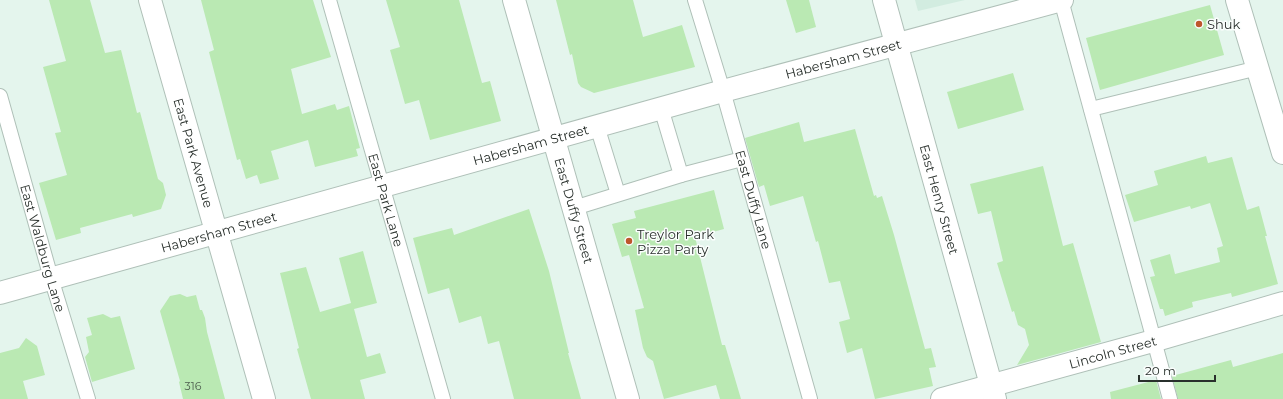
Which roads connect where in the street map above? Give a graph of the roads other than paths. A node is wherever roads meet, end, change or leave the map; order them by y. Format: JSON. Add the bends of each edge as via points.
{"nodes":[{"id":1,"x":150,"y":0,"type":"edge"},
{"id":2,"x":329,"y":0,"type":"edge"},
{"id":3,"x":514,"y":0,"type":"edge"},
{"id":4,"x":695,"y":0,"type":"edge"},
{"id":5,"x":884,"y":0,"type":"edge"},
{"id":6,"x":1237,"y":0,"type":"edge"},
{"id":7,"x":1058,"y":1,"type":"edge"},
{"id":8,"x":897,"y":44,"type":"junction"},
{"id":9,"x":1258,"y":68,"type":"junction"},
{"id":10,"x":723,"y":91,"type":"junction"},
{"id":11,"x":0,"y":96,"type":"edge"},
{"id":12,"x":661,"y":108,"type":"junction"},
{"id":13,"x":1091,"y":109,"type":"junction"},
{"id":14,"x":597,"y":126,"type":"junction"},
{"id":15,"x":554,"y":138,"type":"junction"},
{"id":16,"x":1283,"y":153,"type":"edge"},
{"id":17,"x":742,"y":159,"type":"junction"},
{"id":18,"x":681,"y":175,"type":"junction"},
{"id":19,"x":383,"y":186,"type":"junction"},
{"id":20,"x":618,"y":194,"type":"junction"},
{"id":21,"x":574,"y":208,"type":"junction"},
{"id":22,"x":217,"y":232,"type":"junction"},
{"id":23,"x":51,"y":278,"type":"junction"},
{"id":24,"x":0,"y":293,"type":"edge"},
{"id":25,"x":1283,"y":303,"type":"edge"},
{"id":26,"x":1153,"y":341,"type":"junction"},
{"id":27,"x":994,"y":392,"type":"edge"},
{"id":28,"x":88,"y":399,"type":"edge"},
{"id":29,"x":264,"y":399,"type":"edge"},
{"id":30,"x":443,"y":399,"type":"edge"},
{"id":31,"x":628,"y":399,"type":"edge"},
{"id":32,"x":810,"y":399,"type":"edge"},
{"id":33,"x":942,"y":399,"type":"edge"},
{"id":34,"x":1170,"y":399,"type":"edge"}],
"edges":[{"from":1,"to":22,"type":"street","name":"East Park Avenue"},
{"from":2,"to":19,"type":"lane","name":"East Park Lane"},
{"from":3,"to":15,"type":"street","name":"East Duffy Street"},
{"from":4,"to":10,"type":"lane","name":"East Duffy Lane"},
{"from":5,"to":8,"type":"street","name":"East Henry Street"},
{"from":6,"to":9,"type":"street"},
{"from":7,"to":8,"type":"street","name":"Habersham Street"},
{"from":7,"to":13,"type":"lane"},
{"from":8,"to":10,"type":"street","name":"Habersham Street"},
{"from":8,"to":27,"type":"street","name":"East Henry Street"},
{"from":9,"to":13,"type":"lane"},
{"from":9,"to":16,"type":"street"},
{"from":10,"to":12,"type":"street","name":"Habersham Street"},
{"from":10,"to":17,"type":"lane","name":"East Duffy Lane"},
{"from":11,"to":23,"type":"lane","name":"East Waldburg Lane"},
{"from":12,"to":14,"type":"street","name":"Habersham Street"},
{"from":12,"to":18,"type":"lane"},
{"from":13,"to":26,"type":"lane"},
{"from":14,"to":15,"type":"street","name":"Habersham Street"},
{"from":14,"to":20,"type":"lane"},
{"from":15,"to":19,"type":"street","name":"Habersham Street"},
{"from":15,"to":21,"type":"street","name":"East Duffy Street"},
{"from":17,"to":18,"type":"lane"},
{"from":17,"to":32,"type":"lane","name":"East Duffy Lane"},
{"from":18,"to":20,"type":"lane"},
{"from":19,"to":22,"type":"street","name":"Habersham Street"},
{"from":19,"to":30,"type":"lane","name":"East Park Lane"},
{"from":20,"to":21,"type":"lane"},
{"from":21,"to":31,"type":"street","name":"East Duffy Street"},
{"from":22,"to":23,"type":"street","name":"Habersham Street"},
{"from":22,"to":29,"type":"street","name":"East Park Avenue"},
{"from":23,"to":24,"type":"street","name":"Habersham Street"},
{"from":23,"to":28,"type":"lane","name":"East Waldburg Lane"},
{"from":25,"to":26,"type":"street","name":"Lincoln Street"},
{"from":26,"to":27,"type":"street","name":"Lincoln Street"},
{"from":26,"to":34,"type":"lane"},
{"from":27,"to":33,"type":"street","name":"Lincoln Street"}]}
